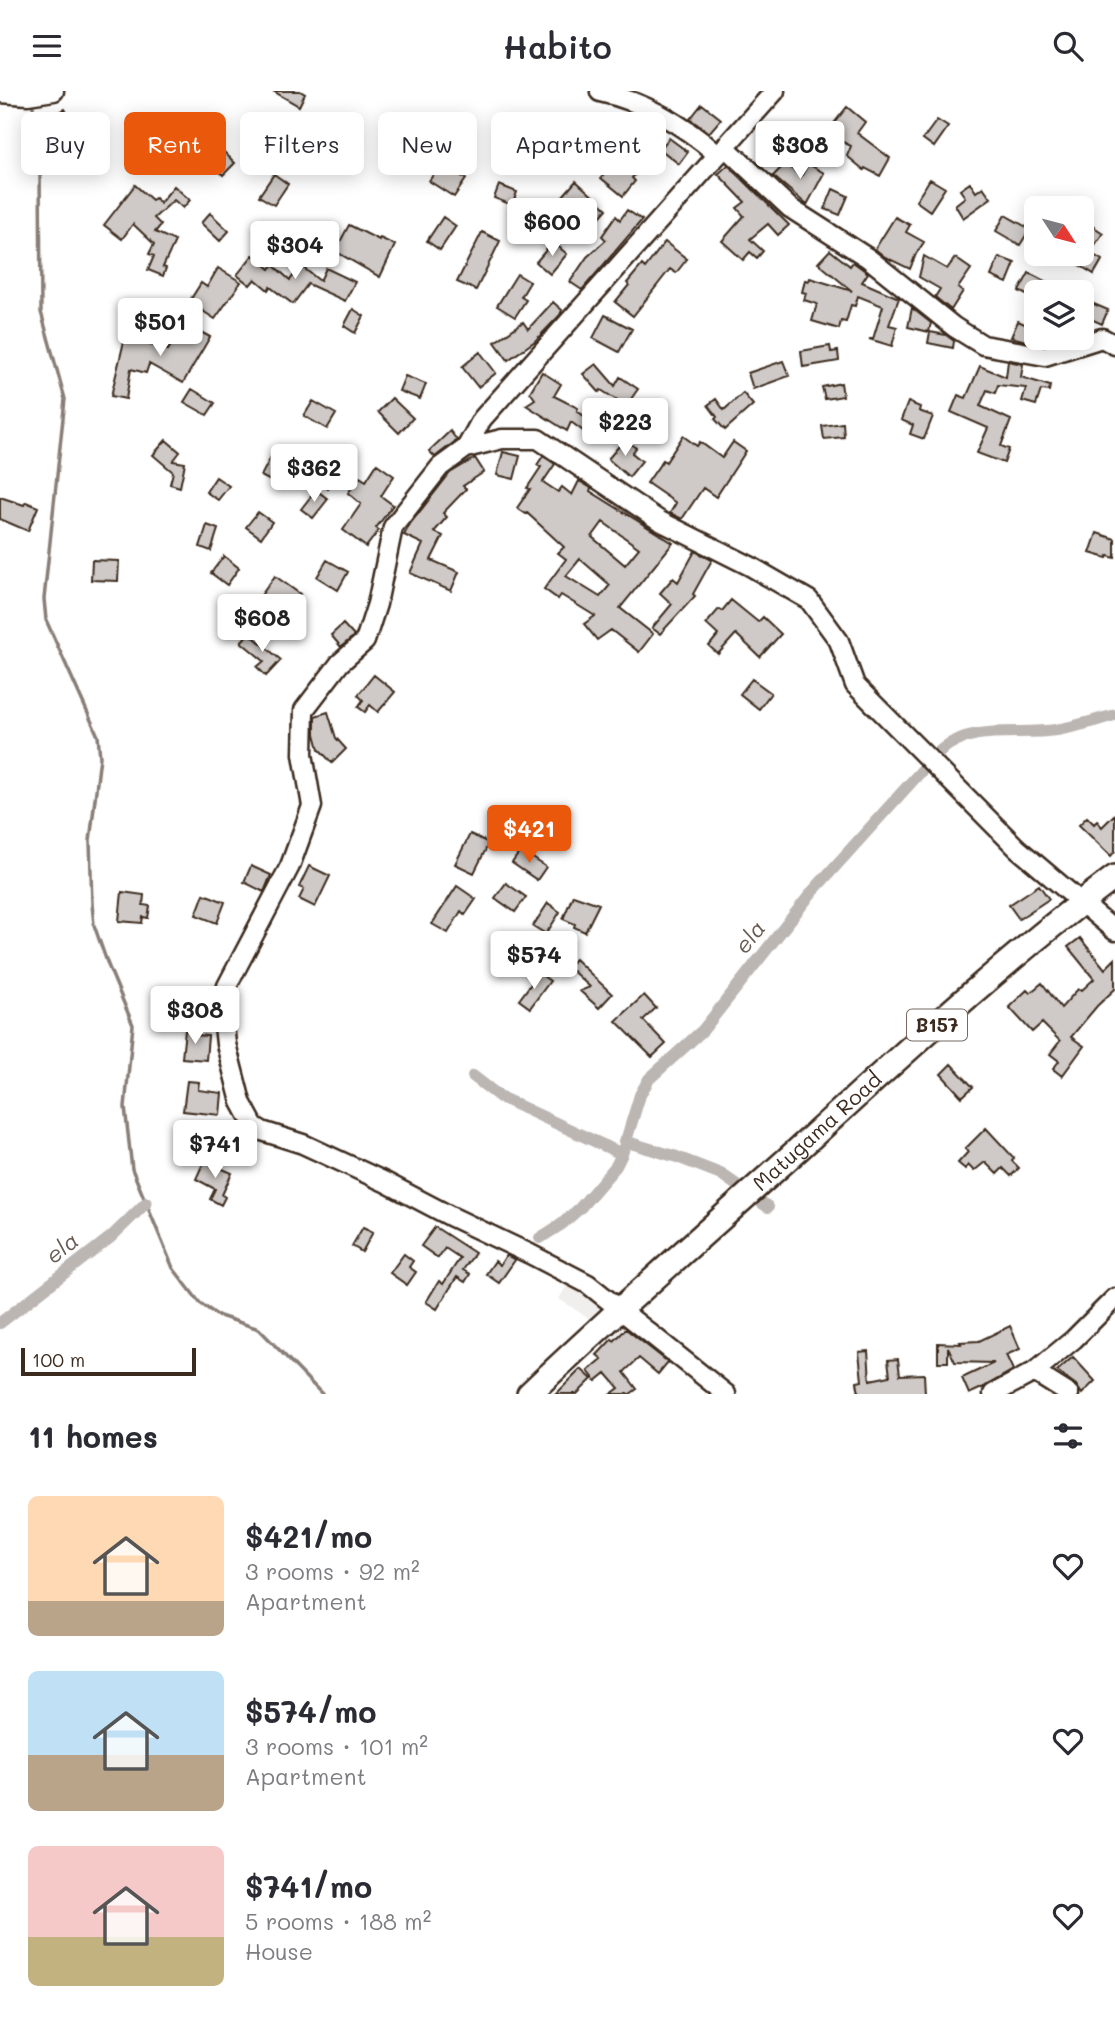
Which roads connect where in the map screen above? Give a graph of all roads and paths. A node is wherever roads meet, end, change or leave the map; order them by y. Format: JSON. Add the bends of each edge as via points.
{"nodes":[{"id":1,"x":54,"y":91,"type":"edge"},
{"id":2,"x":775,"y":91,"type":"edge"},
{"id":3,"x":600,"y":92,"type":"edge"},
{"id":4,"x":0,"y":93,"type":"edge"},
{"id":5,"x":721,"y":151,"type":"junction"},
{"id":6,"x":1115,"y":345,"type":"edge"},
{"id":7,"x":466,"y":449,"type":"junction"},
{"id":8,"x":1115,"y":877,"type":"edge"},
{"id":9,"x":1079,"y":903,"type":"junction"},
{"id":10,"x":1115,"y":931,"type":"edge"},
{"id":11,"x":1115,"y":1297,"type":"edge"},
{"id":12,"x":619,"y":1310,"type":"junction"},
{"id":13,"x":1034,"y":1372,"type":"junction"},
{"id":14,"x":529,"y":1394,"type":"edge"},
{"id":15,"x":726,"y":1394,"type":"edge"},
{"id":16,"x":993,"y":1394,"type":"edge"},
{"id":17,"x":1069,"y":1394,"type":"edge"}],
"edges":[{"from":1,"to":4,"type":"street"},
{"from":2,"to":5,"type":"street"},
{"from":3,"to":5,"type":"street","via":[[659,113]]},
{"from":5,"to":6,"type":"street","via":[[790,208],[868,258],[983,345],[1045,356],[1102,338]]},
{"from":5,"to":7,"type":"street","via":[[482,419]]},
{"from":7,"to":9,"type":"street","via":[[502,439],[538,439],[660,521],[809,600],[839,641],[855,685],[1017,848]]},
{"from":7,"to":12,"type":"street","via":[[440,467],[393,527],[365,641],[340,663],[304,710],[303,754],[312,806],[290,866],[227,986],[222,1007],[226,1044],[241,1102],[254,1126],[385,1182],[561,1269],[589,1284]]},
{"from":8,"to":9,"type":"main road","name":"Matugama Road","number":"B157"},
{"from":9,"to":10,"type":"street"},
{"from":9,"to":12,"type":"main road","name":"Matugama Road","number":"B157"},
{"from":11,"to":13,"type":"street"},
{"from":12,"to":14,"type":"main road","name":"Matugama Road","number":"B157"},
{"from":12,"to":15,"type":"street"},
{"from":13,"to":16,"type":"street"},
{"from":13,"to":17,"type":"street"}]}
